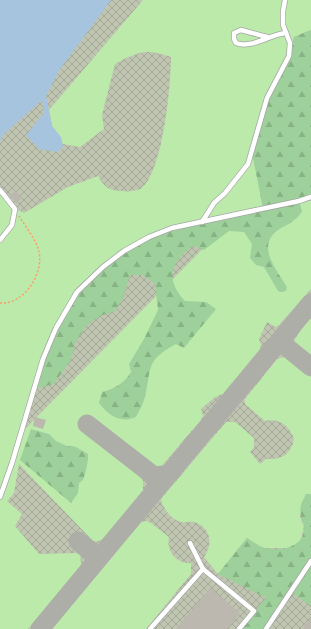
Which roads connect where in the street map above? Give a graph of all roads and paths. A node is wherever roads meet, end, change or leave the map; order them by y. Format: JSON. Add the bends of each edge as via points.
{"nodes":[{"id":1,"x":285,"y":0,"type":"edge"},
{"id":2,"x":286,"y":33,"type":"junction"},
{"id":3,"x":267,"y":37,"type":"junction"},
{"id":4,"x":0,"y":190,"type":"edge"},
{"id":5,"x":311,"y":197,"type":"edge"},
{"id":6,"x":15,"y":209,"type":"junction"},
{"id":7,"x":202,"y":222,"type":"junction"},
{"id":8,"x":0,"y":240,"type":"edge"},
{"id":9,"x":0,"y":302,"type":"edge"},
{"id":10,"x":0,"y":497,"type":"edge"},
{"id":11,"x":190,"y":543,"type":"dead end"},
{"id":12,"x":311,"y":561,"type":"edge"},
{"id":13,"x":203,"y":569,"type":"junction"},
{"id":14,"x":150,"y":629,"type":"edge"},
{"id":15,"x":239,"y":629,"type":"edge"},
{"id":16,"x":266,"y":629,"type":"edge"}],
"edges":[{"from":1,"to":2,"type":"lane","via":[[283,18]]},
{"from":2,"to":3,"type":"lane"},
{"from":2,"to":7,"type":"lane","via":[[290,43],[289,56],[267,98],[248,164],[214,203]]},
{"from":3,"to":3,"type":"lane","via":[[243,46],[236,44],[234,33],[241,30]]},
{"from":4,"to":6,"type":"lane"},
{"from":5,"to":7,"type":"lane"},
{"from":6,"to":8,"type":"lane","via":[[12,225]]},
{"from":6,"to":9,"type":"path","via":[[38,248],[39,265],[33,282],[22,296],[8,304]]},
{"from":7,"to":10,"type":"lane","via":[[172,228],[124,251],[77,292],[56,328],[43,359]]},
{"from":11,"to":13,"type":"lane"},
{"from":12,"to":16,"type":"lane"},
{"from":13,"to":14,"type":"lane"},
{"from":13,"to":15,"type":"lane","via":[[254,611]]}]}
